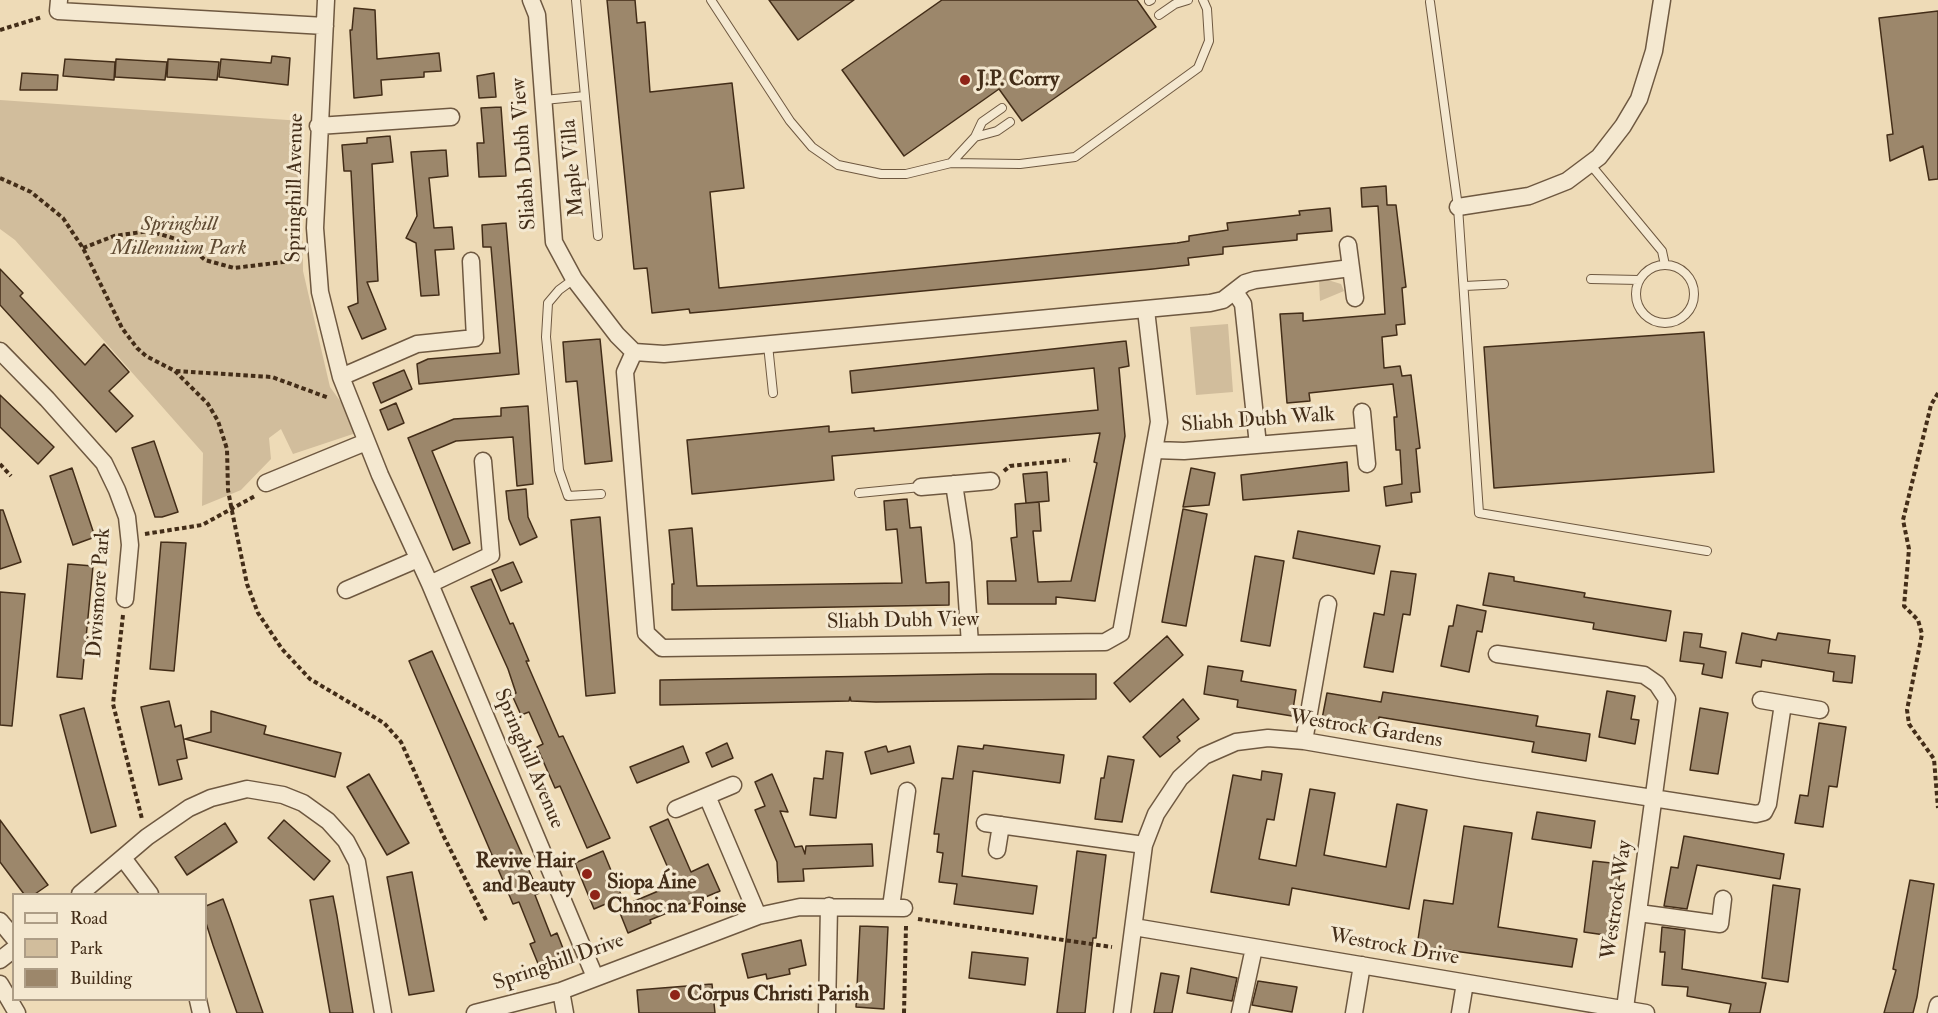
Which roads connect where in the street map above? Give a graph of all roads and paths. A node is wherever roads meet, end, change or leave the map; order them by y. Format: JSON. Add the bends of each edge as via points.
{"nodes":[{"id":1,"x":326,"y":0,"type":"edge"},
{"id":2,"x":531,"y":0,"type":"edge"},
{"id":3,"x":576,"y":0,"type":"edge"},
{"id":4,"x":711,"y":0,"type":"edge"},
{"id":5,"x":1188,"y":0,"type":"edge"},
{"id":6,"x":1203,"y":0,"type":"edge"},
{"id":7,"x":1662,"y":0,"type":"edge"},
{"id":8,"x":1430,"y":2,"type":"dead end"},
{"id":9,"x":59,"y":6,"type":"edge"},
{"id":10,"x":1159,"y":15,"type":"dead end"},
{"id":11,"x":325,"y":26,"type":"junction"},
{"id":12,"x":0,"y":30,"type":"edge"},
{"id":13,"x":585,"y":96,"type":"junction"},
{"id":14,"x":544,"y":100,"type":"junction"},
{"id":15,"x":1002,"y":108,"type":"dead end"},
{"id":16,"x":451,"y":117,"type":"dead end"},
{"id":17,"x":1010,"y":122,"type":"dead end"},
{"id":18,"x":318,"y":126,"type":"junction"},
{"id":19,"x":975,"y":137,"type":"junction"},
{"id":20,"x":951,"y":163,"type":"junction"},
{"id":21,"x":1590,"y":164,"type":"junction"},
{"id":22,"x":0,"y":178,"type":"edge"},
{"id":23,"x":1458,"y":207,"type":"junction"},
{"id":24,"x":598,"y":236,"type":"dead end"},
{"id":25,"x":1348,"y":245,"type":"dead end"},
{"id":26,"x":83,"y":248,"type":"junction"},
{"id":27,"x":316,"y":259,"type":"junction"},
{"id":28,"x":471,"y":261,"type":"dead end"},
{"id":29,"x":1665,"y":265,"type":"junction"},
{"id":30,"x":1351,"y":268,"type":"junction"},
{"id":31,"x":574,"y":279,"type":"junction"},
{"id":32,"x":1591,"y":279,"type":"dead end"},
{"id":33,"x":1639,"y":280,"type":"junction"},
{"id":34,"x":1504,"y":284,"type":"dead end"},
{"id":35,"x":1465,"y":286,"type":"junction"},
{"id":36,"x":1234,"y":292,"type":"junction"},
{"id":37,"x":1355,"y":298,"type":"dead end"},
{"id":38,"x":1146,"y":310,"type":"junction"},
{"id":39,"x":768,"y":345,"type":"junction"},
{"id":40,"x":0,"y":351,"type":"edge"},
{"id":41,"x":634,"y":352,"type":"junction"},
{"id":42,"x":175,"y":371,"type":"junction"},
{"id":43,"x":341,"y":377,"type":"junction"},
{"id":44,"x":773,"y":393,"type":"dead end"},
{"id":45,"x":1938,"y":393,"type":"edge"},
{"id":46,"x":351,"y":402,"type":"junction"},
{"id":47,"x":1362,"y":412,"type":"dead end"},
{"id":48,"x":1364,"y":436,"type":"junction"},
{"id":49,"x":366,"y":442,"type":"junction"},
{"id":50,"x":1258,"y":445,"type":"junction"},
{"id":51,"x":1155,"y":450,"type":"junction"},
{"id":52,"x":1070,"y":460,"type":"dead end"},
{"id":53,"x":483,"y":461,"type":"dead end"},
{"id":54,"x":0,"y":464,"type":"edge"},
{"id":55,"x":1367,"y":464,"type":"dead end"},
{"id":56,"x":11,"y":476,"type":"dead end"},
{"id":57,"x":991,"y":481,"type":"joint"},
{"id":58,"x":266,"y":483,"type":"joint"},
{"id":59,"x":954,"y":484,"type":"junction"},
{"id":60,"x":921,"y":487,"type":"joint"},
{"id":61,"x":859,"y":493,"type":"dead end"},
{"id":62,"x":601,"y":494,"type":"dead end"},
{"id":63,"x":232,"y":511,"type":"junction"},
{"id":64,"x":129,"y":537,"type":"junction"},
{"id":65,"x":1707,"y":551,"type":"dead end"},
{"id":66,"x":418,"y":559,"type":"junction"},
{"id":67,"x":430,"y":584,"type":"junction"},
{"id":68,"x":346,"y":590,"type":"dead end"},
{"id":69,"x":125,"y":599,"type":"joint"},
{"id":70,"x":1328,"y":604,"type":"dead end"},
{"id":71,"x":970,"y":644,"type":"junction"},
{"id":72,"x":1497,"y":654,"type":"dead end"},
{"id":73,"x":1761,"y":700,"type":"dead end"},
{"id":74,"x":1783,"y":704,"type":"junction"},
{"id":75,"x":1820,"y":710,"type":"dead end"},
{"id":76,"x":1304,"y":741,"type":"junction"},
{"id":77,"x":733,"y":785,"type":"dead end"},
{"id":78,"x":907,"y":791,"type":"dead end"},
{"id":79,"x":707,"y":796,"type":"junction"},
{"id":80,"x":1655,"y":799,"type":"junction"},
{"id":81,"x":1938,"y":808,"type":"edge"},
{"id":82,"x":676,"y":809,"type":"dead end"},
{"id":83,"x":147,"y":837,"type":"junction"},
{"id":84,"x":1144,"y":844,"type":"junction"},
{"id":85,"x":997,"y":850,"type":"dead end"},
{"id":86,"x":123,"y":858,"type":"junction"},
{"id":87,"x":81,"y":893,"type":"edge"},
{"id":88,"x":149,"y":893,"type":"edge"},
{"id":89,"x":1723,"y":900,"type":"dead end"},
{"id":90,"x":829,"y":906,"type":"junction"},
{"id":91,"x":898,"y":907,"type":"junction"},
{"id":92,"x":1639,"y":913,"type":"junction"},
{"id":93,"x":758,"y":916,"type":"junction"},
{"id":94,"x":0,"y":921,"type":"edge"},
{"id":95,"x":487,"y":922,"type":"dead end"},
{"id":96,"x":906,"y":926,"type":"dead end"},
{"id":97,"x":1134,"y":927,"type":"junction"},
{"id":98,"x":12,"y":936,"type":"edge"},
{"id":99,"x":1254,"y":948,"type":"junction"},
{"id":100,"x":1131,"y":950,"type":"junction"},
{"id":101,"x":12,"y":951,"type":"edge"},
{"id":102,"x":0,"y":960,"type":"edge"},
{"id":103,"x":1362,"y":964,"type":"junction"},
{"id":104,"x":596,"y":977,"type":"junction"},
{"id":105,"x":1465,"y":983,"type":"junction"},
{"id":106,"x":0,"y":984,"type":"edge"},
{"id":107,"x":561,"y":991,"type":"junction"},
{"id":108,"x":1938,"y":1005,"type":"edge"},
{"id":109,"x":1625,"y":1008,"type":"junction"},
{"id":110,"x":17,"y":1013,"type":"edge"},
{"id":111,"x":383,"y":1013,"type":"edge"},
{"id":112,"x":475,"y":1013,"type":"edge"},
{"id":113,"x":565,"y":1013,"type":"edge"},
{"id":114,"x":826,"y":1013,"type":"edge"},
{"id":115,"x":904,"y":1013,"type":"edge"},
{"id":116,"x":1122,"y":1013,"type":"edge"},
{"id":117,"x":1240,"y":1013,"type":"edge"},
{"id":118,"x":1354,"y":1013,"type":"edge"},
{"id":119,"x":1460,"y":1013,"type":"edge"},
{"id":120,"x":1646,"y":1013,"type":"edge"},
{"id":121,"x":1936,"y":1013,"type":"edge"}],
"edges":[{"from":1,"to":11,"type":"street","name":"Springhill Avenue"},
{"from":2,"to":14,"type":"street","name":"Sliabh Dubh View","via":[[537,15]]},
{"from":3,"to":13,"type":"lane","name":"Maple Villa"},
{"from":4,"to":20,"type":"lane","via":[[790,121],[812,147],[838,165],[880,174],[906,174]]},
{"from":5,"to":10,"type":"lane"},
{"from":6,"to":20,"type":"lane","via":[[1208,9],[1209,41],[1198,68],[1075,157],[1020,164]]},
{"from":7,"to":21,"type":"street","via":[[1654,51],[1639,99],[1623,126]]},
{"from":8,"to":23,"type":"lane"},
{"from":9,"to":11,"type":"street"},
{"from":9,"to":12,"type":"path"},
{"from":11,"to":18,"type":"street","name":"Springhill Avenue"},
{"from":13,"to":14,"type":"lane","name":"Maple Villa"},
{"from":13,"to":24,"type":"lane","name":"Maple Villa"},
{"from":14,"to":31,"type":"street","name":"Sliabh Dubh View","via":[[554,242]]},
{"from":15,"to":19,"type":"lane","via":[[982,122]]},
{"from":16,"to":18,"type":"street"},
{"from":17,"to":19,"type":"lane","via":[[997,131]]},
{"from":18,"to":27,"type":"street","name":"Springhill Avenue"},
{"from":19,"to":20,"type":"lane"},
{"from":21,"to":23,"type":"street","via":[[1567,181],[1529,196]]},
{"from":21,"to":29,"type":"lane","via":[[1662,251]]},
{"from":22,"to":26,"type":"path","via":[[30,192],[63,218]]},
{"from":23,"to":35,"type":"lane"},
{"from":25,"to":30,"type":"street"},
{"from":26,"to":27,"type":"path","via":[[114,236],[149,231],[183,241],[205,260],[234,268]]},
{"from":26,"to":42,"type":"path","via":[[122,328],[146,356]]},
{"from":27,"to":43,"type":"street","name":"Springhill Avenue"},
{"from":28,"to":43,"type":"street","via":[[475,338],[417,344]]},
{"from":29,"to":33,"type":"lane","via":[[1650,269]]},
{"from":29,"to":33,"type":"lane","via":[[1682,269],[1692,282],[1695,299],[1680,320],[1656,322],[1642,312],[1636,297]]},
{"from":30,"to":36,"type":"street","via":[[1255,280]]},
{"from":30,"to":37,"type":"street"},
{"from":31,"to":41,"type":"street","name":"Sliabh Dubh View"},
{"from":31,"to":62,"type":"lane","via":[[548,303],[546,338],[559,470],[568,496]]},
{"from":32,"to":33,"type":"lane"},
{"from":34,"to":35,"type":"lane"},
{"from":35,"to":65,"type":"lane","via":[[1479,513]]},
{"from":36,"to":38,"type":"street","via":[[1223,300]]},
{"from":36,"to":50,"type":"street","via":[[1243,304]]},
{"from":38,"to":39,"type":"street"},
{"from":38,"to":51,"type":"street","name":"Sliabh Dubh View","via":[[1160,422]]},
{"from":39,"to":41,"type":"street","via":[[664,354]]},
{"from":39,"to":44,"type":"lane"},
{"from":40,"to":64,"type":"street","name":"Divismore Park","via":[[104,463],[127,517]]},
{"from":41,"to":71,"type":"street","name":"Sliabh Dubh View","via":[[624,372],[646,633],[662,648]]},
{"from":42,"to":46,"type":"path","via":[[272,377]]},
{"from":42,"to":63,"type":"path","via":[[203,398],[218,421],[226,449]]},
{"from":43,"to":46,"type":"street","name":"Springhill Avenue"},
{"from":45,"to":81,"type":"path","via":[[1931,405],[1903,519],[1909,549],[1904,606],[1918,620],[1922,634],[1907,710],[1909,724],[1934,759]]},
{"from":46,"to":49,"type":"street","name":"Springhill Avenue"},
{"from":47,"to":48,"type":"street","name":"Sliabh Dubh Walk"},
{"from":48,"to":50,"type":"street","name":"Sliabh Dubh Walk"},
{"from":48,"to":55,"type":"street","name":"Sliabh Dubh Walk"},
{"from":49,"to":58,"type":"street"},
{"from":49,"to":66,"type":"street","name":"Springhill Avenue"},
{"from":50,"to":51,"type":"street","name":"Sliabh Dubh Walk"},
{"from":51,"to":71,"type":"street","name":"Sliabh Dubh View","via":[[1121,633],[1106,642]]},
{"from":52,"to":57,"type":"path","via":[[1010,466]]},
{"from":53,"to":67,"type":"street","via":[[491,555]]},
{"from":54,"to":56,"type":"path"},
{"from":57,"to":59,"type":"street"},
{"from":58,"to":63,"type":"path","via":[[259,494]]},
{"from":59,"to":60,"type":"street"},
{"from":59,"to":71,"type":"street","via":[[963,543]]},
{"from":60,"to":61,"type":"lane"},
{"from":63,"to":64,"type":"path","via":[[202,525]]},
{"from":63,"to":95,"type":"path","via":[[247,584],[258,613],[282,649],[310,680],[384,723],[401,742],[442,835]]},
{"from":64,"to":69,"type":"street","name":"Divismore Park"},
{"from":66,"to":67,"type":"street","name":"Springhill Avenue"},
{"from":66,"to":68,"type":"street"},
{"from":67,"to":104,"type":"street","name":"Springhill Avenue"},
{"from":69,"to":83,"type":"path","name":"Divismore Park","via":[[113,704]]},
{"from":70,"to":76,"type":"street"},
{"from":72,"to":80,"type":"street","name":"Westrock Way","via":[[1644,675],[1657,684],[1667,699]]},
{"from":73,"to":74,"type":"street"},
{"from":74,"to":75,"type":"street"},
{"from":74,"to":80,"type":"street","name":"Westrock Gardens","via":[[1764,812]]},
{"from":76,"to":80,"type":"street","name":"Westrock Gardens"},
{"from":76,"to":84,"type":"street","name":"Westrock Gardens","via":[[1268,738],[1236,742],[1204,756],[1180,778],[1156,814]]},
{"from":77,"to":79,"type":"street"},
{"from":78,"to":91,"type":"street"},
{"from":79,"to":82,"type":"street"},
{"from":79,"to":93,"type":"street"},
{"from":80,"to":92,"type":"street","name":"Westrock Way"},
{"from":83,"to":86,"type":"street"},
{"from":83,"to":111,"type":"street","via":[[189,808],[247,789],[293,799],[328,821],[346,841],[357,862]]},
{"from":84,"to":85,"type":"street","via":[[993,824]]},
{"from":84,"to":97,"type":"street","name":"Westrock Gardens"},
{"from":86,"to":87,"type":"street"},
{"from":86,"to":88,"type":"street"},
{"from":89,"to":92,"type":"street","via":[[1720,924]]},
{"from":90,"to":91,"type":"street","name":"Springhill Drive"},
{"from":90,"to":93,"type":"street","name":"Springhill Drive","via":[[800,907]]},
{"from":90,"to":114,"type":"street"},
{"from":91,"to":100,"type":"path","via":[[913,918]]},
{"from":92,"to":109,"type":"street","name":"Westrock Way"},
{"from":93,"to":104,"type":"street","name":"Springhill Drive"},
{"from":94,"to":98,"type":"street"},
{"from":96,"to":115,"type":"path"},
{"from":97,"to":99,"type":"street","name":"Westrock Drive"},
{"from":97,"to":100,"type":"street","name":"Westrock Gardens"},
{"from":99,"to":103,"type":"street","name":"Westrock Drive"},
{"from":99,"to":117,"type":"street"},
{"from":100,"to":116,"type":"street","name":"Westrock Gardens"},
{"from":101,"to":102,"type":"street"},
{"from":103,"to":105,"type":"street","name":"Westrock Drive"},
{"from":103,"to":118,"type":"street"},
{"from":104,"to":107,"type":"street","name":"Springhill Drive"},
{"from":105,"to":109,"type":"street","name":"Westrock Drive"},
{"from":105,"to":119,"type":"street"},
{"from":106,"to":110,"type":"street"},
{"from":107,"to":112,"type":"street","name":"Springhill Drive"},
{"from":107,"to":113,"type":"street"},
{"from":108,"to":121,"type":"street"},
{"from":109,"to":120,"type":"street","name":"Westrock Drive"}]}
